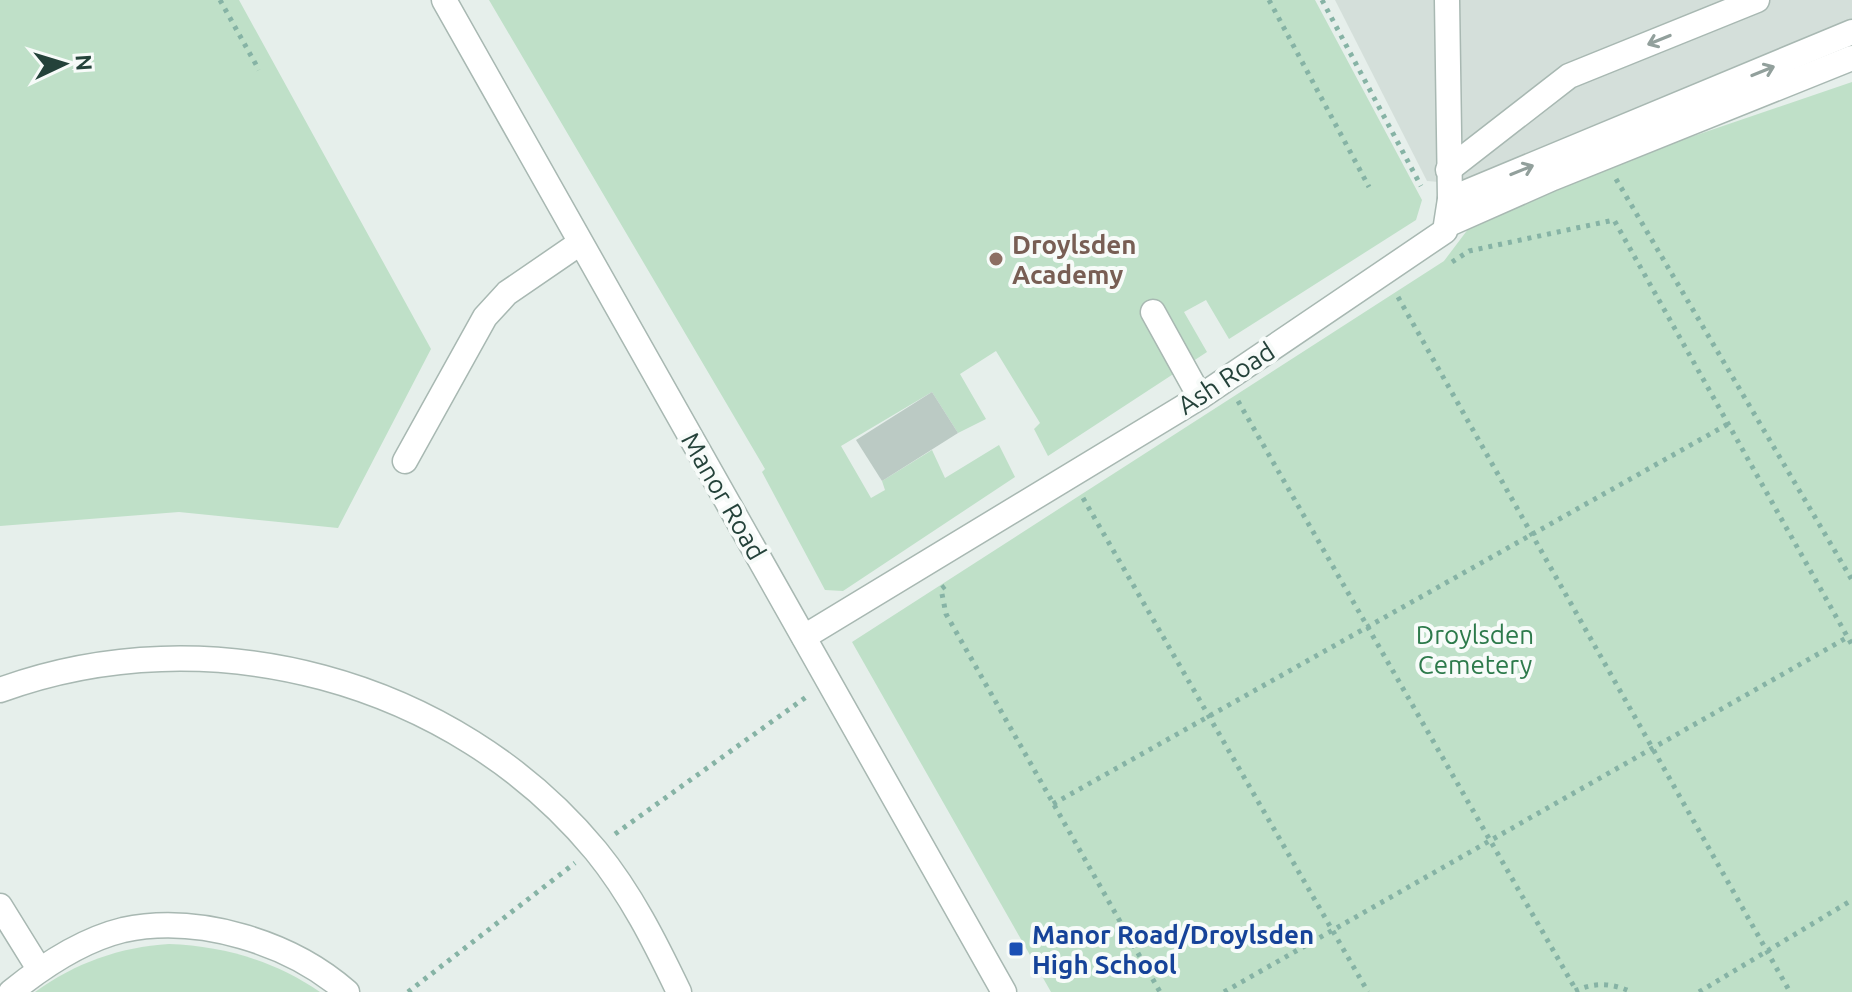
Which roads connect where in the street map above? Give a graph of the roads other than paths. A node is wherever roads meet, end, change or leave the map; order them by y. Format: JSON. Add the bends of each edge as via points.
{"nodes":[{"id":1,"x":444,"y":0,"type":"edge"},
{"id":2,"x":1447,"y":0,"type":"edge"},
{"id":3,"x":1757,"y":0,"type":"edge"},
{"id":4,"x":1852,"y":32,"type":"edge"},
{"id":5,"x":1852,"y":58,"type":"edge"},
{"id":6,"x":1448,"y":170,"type":"junction"},
{"id":7,"x":1450,"y":199,"type":"junction"},
{"id":8,"x":1447,"y":228,"type":"junction"},
{"id":9,"x":580,"y":243,"type":"junction"},
{"id":10,"x":1153,"y":312,"type":"dead end"},
{"id":11,"x":1200,"y":397,"type":"junction"},
{"id":12,"x":405,"y":461,"type":"dead end"},
{"id":13,"x":804,"y":637,"type":"junction"},
{"id":14,"x":0,"y":690,"type":"edge"},
{"id":15,"x":0,"y":906,"type":"edge"},
{"id":16,"x":39,"y":969,"type":"junction"},
{"id":17,"x":11,"y":992,"type":"edge"},
{"id":18,"x":347,"y":992,"type":"edge"},
{"id":19,"x":679,"y":992,"type":"edge"},
{"id":20,"x":1004,"y":992,"type":"edge"}],
"edges":[{"from":1,"to":9,"type":"street","name":"Manor Road"},
{"from":2,"to":6,"type":"street"},
{"from":3,"to":6,"type":"street","one_way":true,"via":[[1569,76]]},
{"from":7,"to":4,"type":"street","one_way":true},
{"from":5,"to":8,"type":"street","name":"Ash Road","via":[[1603,158]]},
{"from":6,"to":7,"type":"street"},
{"from":7,"to":8,"type":"street"},
{"from":8,"to":11,"type":"street","name":"Ash Road"},
{"from":9,"to":12,"type":"street","via":[[507,293],[485,317]]},
{"from":9,"to":13,"type":"street","name":"Manor Road"},
{"from":10,"to":11,"type":"street"},
{"from":11,"to":13,"type":"street","name":"Ash Road"},
{"from":13,"to":20,"type":"street","name":"Manor Road"},
{"from":14,"to":19,"type":"street","via":[[96,664],[151,656],[211,657],[330,678],[384,697],[490,755],[584,839],[637,907]]},
{"from":15,"to":16,"type":"street"},
{"from":16,"to":17,"type":"street"},
{"from":16,"to":18,"type":"street","via":[[124,930],[198,929],[271,947],[304,961]]}]}
